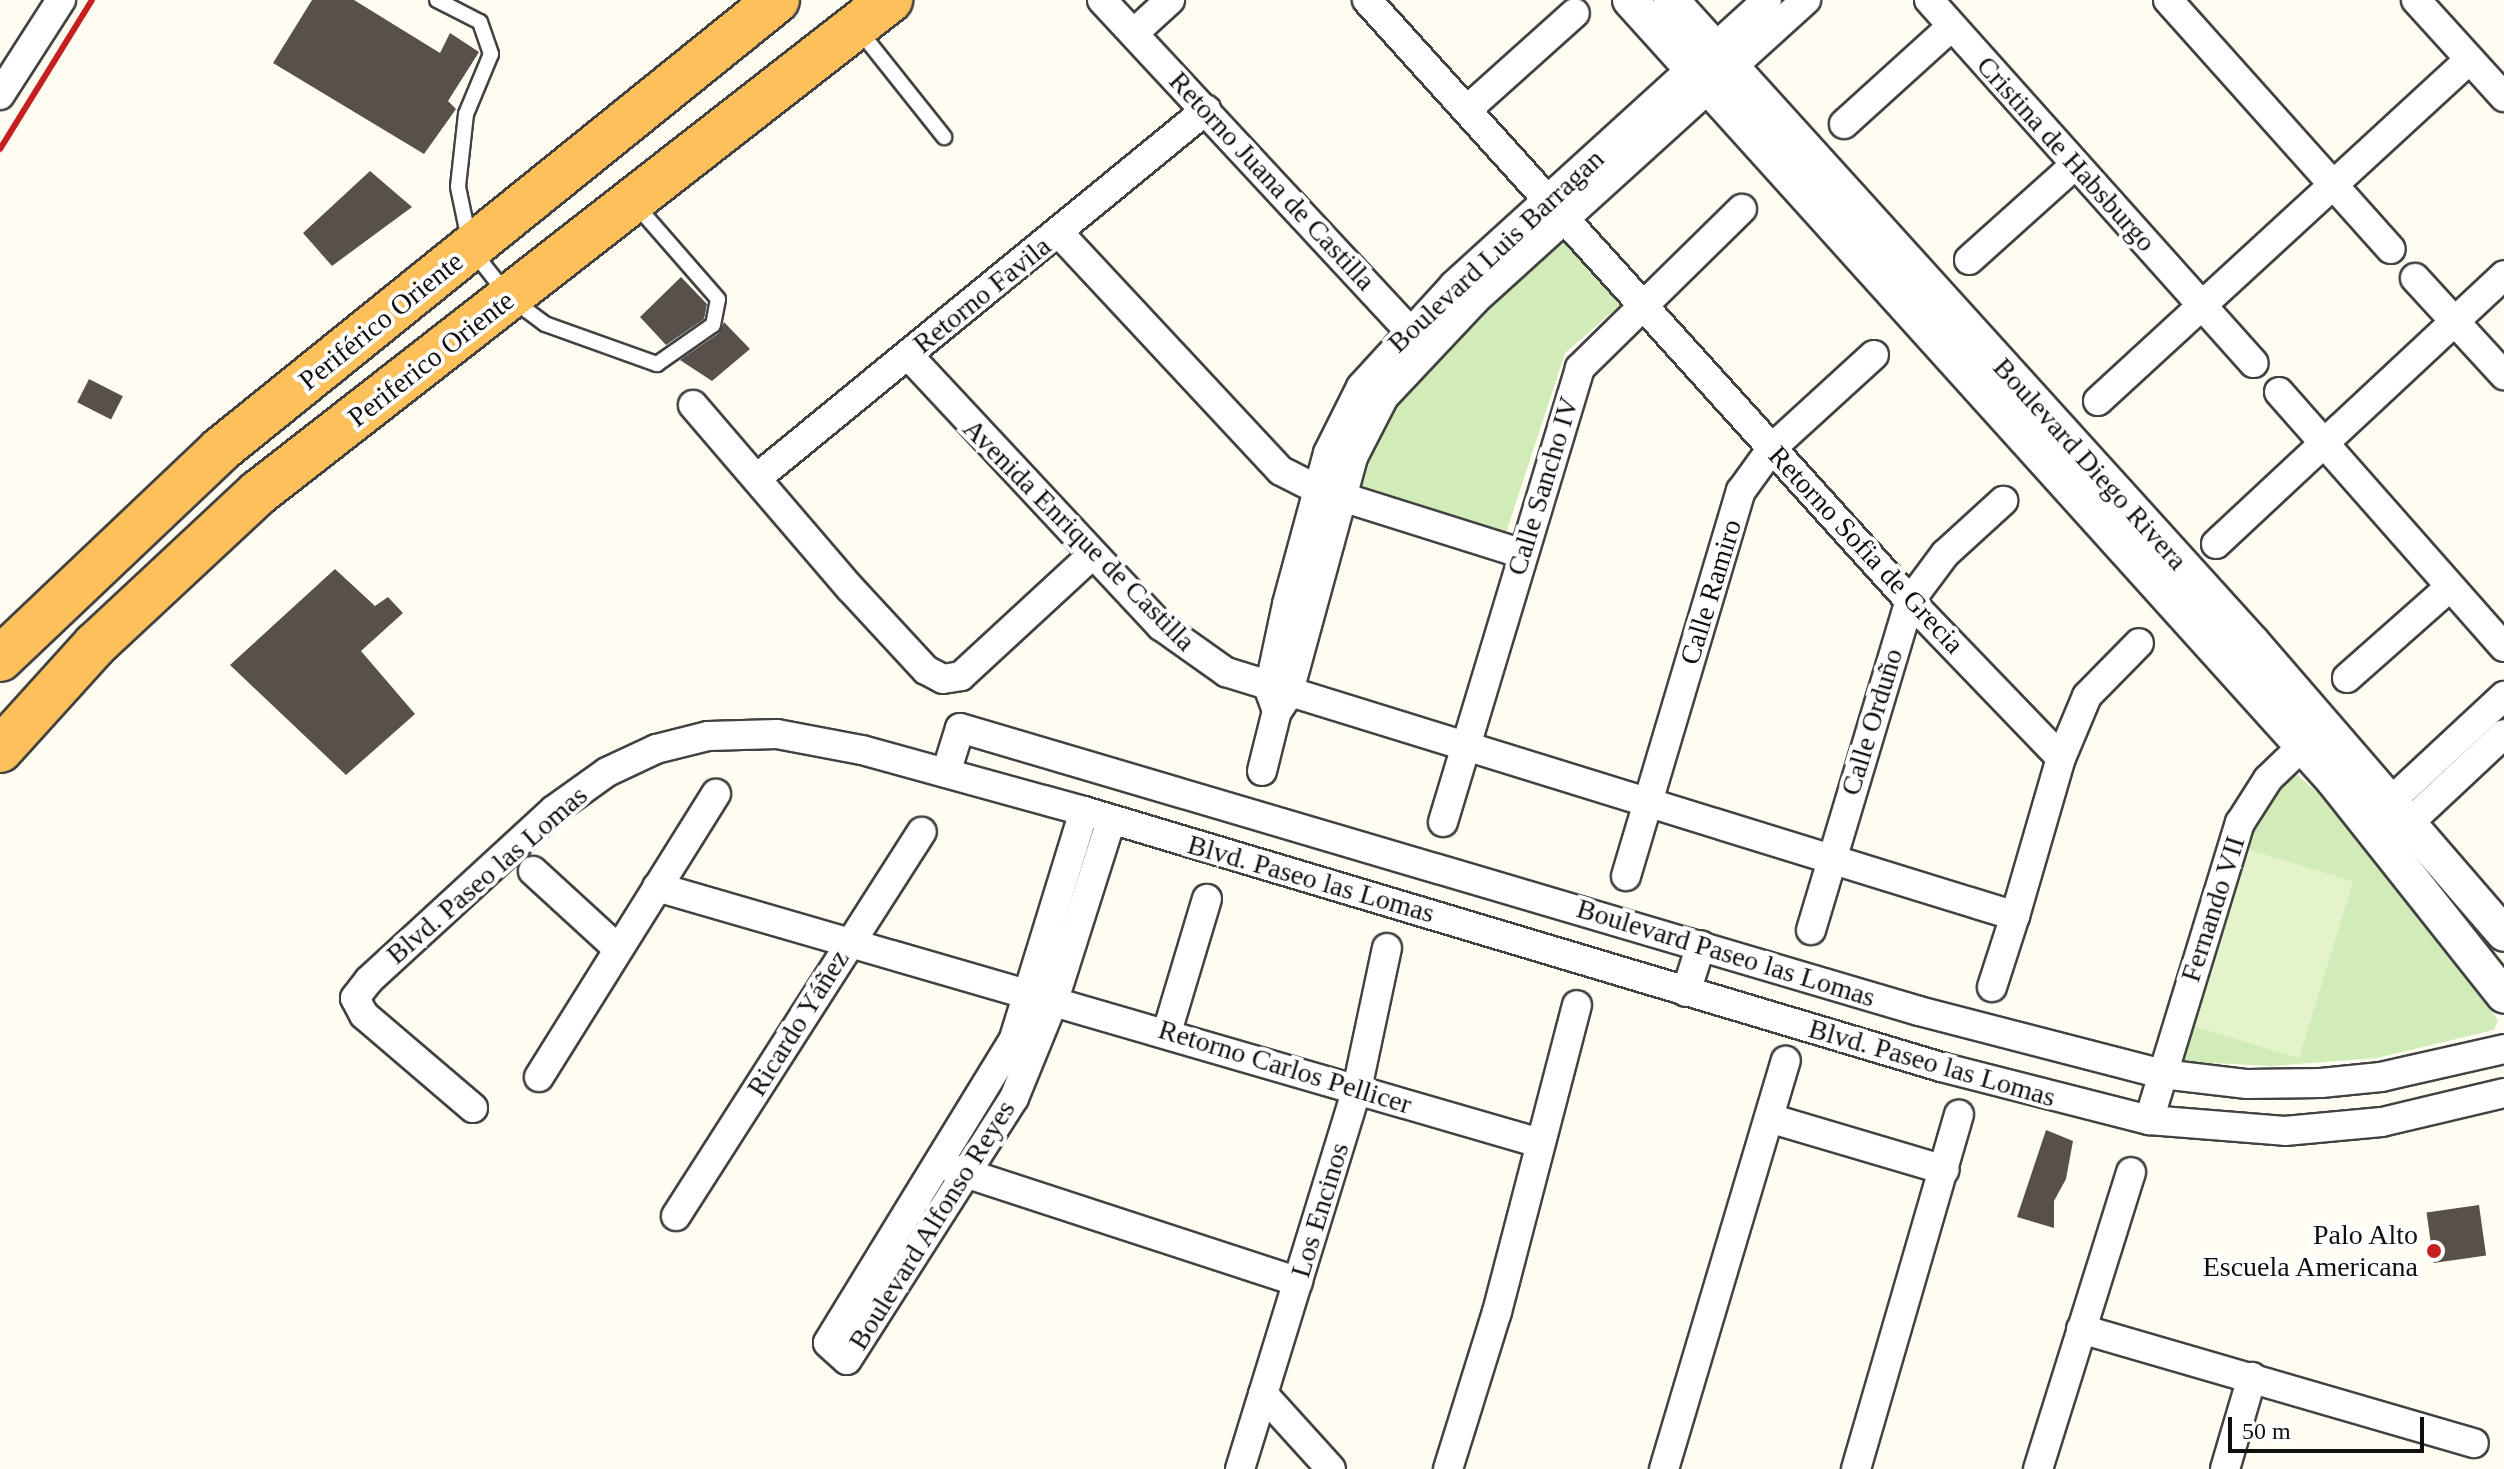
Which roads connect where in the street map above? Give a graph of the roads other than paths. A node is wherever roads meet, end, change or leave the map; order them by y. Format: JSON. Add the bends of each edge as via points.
{"nodes":[{"id":1,"x":61,"y":0,"type":"edge"},
{"id":2,"x":437,"y":0,"type":"edge"},
{"id":3,"x":777,"y":0,"type":"edge"},
{"id":4,"x":890,"y":0,"type":"edge"},
{"id":5,"x":1102,"y":0,"type":"edge"},
{"id":6,"x":1170,"y":0,"type":"edge"},
{"id":7,"x":1367,"y":0,"type":"edge"},
{"id":8,"x":1630,"y":0,"type":"edge"},
{"id":9,"x":1671,"y":0,"type":"edge"},
{"id":10,"x":1806,"y":0,"type":"edge"},
{"id":11,"x":1929,"y":0,"type":"edge"},
{"id":12,"x":2168,"y":0,"type":"edge"},
{"id":13,"x":2416,"y":0,"type":"edge"},
{"id":14,"x":1772,"y":7,"type":"edge"},
{"id":15,"x":1575,"y":13,"type":"dead end"},
{"id":16,"x":856,"y":27,"type":"junction"},
{"id":17,"x":1951,"y":27,"type":"junction"},
{"id":18,"x":1134,"y":33,"type":"junction"},
{"id":19,"x":2469,"y":60,"type":"junction"},
{"id":20,"x":1713,"y":68,"type":"junction"},
{"id":21,"x":2,"y":85,"type":"edge"},
{"id":22,"x":2504,"y":97,"type":"edge"},
{"id":23,"x":1469,"y":108,"type":"junction"},
{"id":24,"x":1206,"y":110,"type":"junction"},
{"id":25,"x":1844,"y":124,"type":"dead end"},
{"id":26,"x":944,"y":137,"type":"dead end"},
{"id":27,"x":2075,"y":165,"type":"junction"},
{"id":28,"x":2334,"y":184,"type":"junction"},
{"id":29,"x":632,"y":201,"type":"junction"},
{"id":30,"x":1559,"y":206,"type":"junction"},
{"id":31,"x":1742,"y":209,"type":"dead end"},
{"id":32,"x":1059,"y":233,"type":"junction"},
{"id":33,"x":471,"y":249,"type":"junction"},
{"id":34,"x":2391,"y":249,"type":"dead end"},
{"id":35,"x":1969,"y":260,"type":"dead end"},
{"id":36,"x":2504,"y":275,"type":"edge"},
{"id":37,"x":2415,"y":278,"type":"dead end"},
{"id":38,"x":510,"y":298,"type":"junction"},
{"id":39,"x":1644,"y":301,"type":"junction"},
{"id":40,"x":2204,"y":307,"type":"junction"},
{"id":41,"x":2454,"y":321,"type":"junction"},
{"id":42,"x":1417,"y":339,"type":"junction"},
{"id":43,"x":908,"y":355,"type":"junction"},
{"id":44,"x":1874,"y":355,"type":"dead end"},
{"id":45,"x":2253,"y":363,"type":"dead end"},
{"id":46,"x":2504,"y":375,"type":"edge"},
{"id":47,"x":2279,"y":392,"type":"dead end"},
{"id":48,"x":2098,"y":401,"type":"dead end"},
{"id":49,"x":693,"y":405,"type":"dead end"},
{"id":50,"x":2044,"y":412,"type":"junction"},
{"id":51,"x":2019,"y":434,"type":"junction"},
{"id":52,"x":2323,"y":441,"type":"junction"},
{"id":53,"x":1772,"y":448,"type":"junction"},
{"id":54,"x":757,"y":478,"type":"junction"},
{"id":55,"x":1329,"y":492,"type":"junction"},
{"id":56,"x":2003,"y":501,"type":"dead end"},
{"id":57,"x":2216,"y":544,"type":"dead end"},
{"id":58,"x":1523,"y":554,"type":"junction"},
{"id":59,"x":1092,"y":555,"type":"junction"},
{"id":60,"x":2450,"y":587,"type":"junction"},
{"id":61,"x":1910,"y":601,"type":"junction"},
{"id":62,"x":2139,"y":643,"type":"dead end"},
{"id":63,"x":2504,"y":647,"type":"edge"},
{"id":64,"x":0,"y":659,"type":"edge"},
{"id":65,"x":2347,"y":678,"type":"dead end"},
{"id":66,"x":2504,"y":696,"type":"edge"},
{"id":67,"x":1278,"y":698,"type":"junction"},
{"id":68,"x":2504,"y":734,"type":"edge"},
{"id":69,"x":2313,"y":735,"type":"junction"},
{"id":70,"x":0,"y":750,"type":"edge"},
{"id":71,"x":1465,"y":750,"type":"junction"},
{"id":72,"x":2061,"y":758,"type":"junction"},
{"id":73,"x":1262,"y":771,"type":"dead end"},
{"id":74,"x":946,"y":773,"type":"junction"},
{"id":75,"x":716,"y":794,"type":"dead end"},
{"id":76,"x":1649,"y":805,"type":"junction"},
{"id":77,"x":1084,"y":811,"type":"junction"},
{"id":78,"x":1111,"y":820,"type":"junction"},
{"id":79,"x":1443,"y":822,"type":"dead end"},
{"id":80,"x":2389,"y":822,"type":"junction"},
{"id":81,"x":922,"y":832,"type":"dead end"},
{"id":82,"x":1832,"y":860,"type":"junction"},
{"id":83,"x":533,"y":871,"type":"dead end"},
{"id":84,"x":1626,"y":876,"type":"dead end"},
{"id":85,"x":1076,"y":881,"type":"junction"},
{"id":86,"x":657,"y":887,"type":"junction"},
{"id":87,"x":1207,"y":899,"type":"dead end"},
{"id":88,"x":2015,"y":916,"type":"junction"},
{"id":89,"x":1811,"y":930,"type":"dead end"},
{"id":90,"x":2504,"y":934,"type":"edge"},
{"id":91,"x":849,"y":943,"type":"junction"},
{"id":92,"x":1701,"y":945,"type":"junction"},
{"id":93,"x":617,"y":948,"type":"junction"},
{"id":94,"x":1387,"y":948,"type":"dead end"},
{"id":95,"x":1992,"y":987,"type":"dead end"},
{"id":96,"x":1686,"y":992,"type":"junction"},
{"id":97,"x":1042,"y":996,"type":"junction"},
{"id":98,"x":2504,"y":996,"type":"edge"},
{"id":99,"x":1577,"y":1005,"type":"dead end"},
{"id":100,"x":1167,"y":1032,"type":"junction"},
{"id":101,"x":2504,"y":1049,"type":"edge"},
{"id":102,"x":1786,"y":1061,"type":"dead end"},
{"id":103,"x":2162,"y":1074,"type":"junction"},
{"id":104,"x":539,"y":1077,"type":"dead end"},
{"id":105,"x":1357,"y":1089,"type":"junction"},
{"id":106,"x":2504,"y":1093,"type":"edge"},
{"id":107,"x":473,"y":1108,"type":"dead end"},
{"id":108,"x":1959,"y":1115,"type":"dead end"},
{"id":109,"x":1769,"y":1118,"type":"junction"},
{"id":110,"x":2149,"y":1120,"type":"junction"},
{"id":111,"x":1540,"y":1143,"type":"junction"},
{"id":112,"x":941,"y":1164,"type":"junction"},
{"id":113,"x":1944,"y":1170,"type":"junction"},
{"id":114,"x":2131,"y":1172,"type":"dead end"},
{"id":115,"x":969,"y":1175,"type":"junction"},
{"id":116,"x":676,"y":1216,"type":"dead end"},
{"id":117,"x":1298,"y":1282,"type":"junction"},
{"id":118,"x":2081,"y":1329,"type":"junction"},
{"id":119,"x":2252,"y":1377,"type":"junction"},
{"id":120,"x":1263,"y":1394,"type":"junction"},
{"id":121,"x":2474,"y":1443,"type":"dead end"},
{"id":122,"x":1240,"y":1469,"type":"edge"},
{"id":123,"x":1331,"y":1469,"type":"edge"},
{"id":124,"x":1448,"y":1469,"type":"edge"},
{"id":125,"x":1664,"y":1469,"type":"edge"},
{"id":126,"x":1856,"y":1469,"type":"edge"},
{"id":127,"x":2038,"y":1469,"type":"edge"},
{"id":128,"x":2225,"y":1469,"type":"edge"}],
"edges":[{"from":1,"to":21,"type":"street"},
{"from":2,"to":33,"type":"lane","via":[[480,22],[491,54],[466,114],[458,187]]},
{"from":3,"to":33,"type":"highway","name":"Periférico Oriente"},
{"from":4,"to":16,"type":"highway","name":"Periferico Oriente"},
{"from":5,"to":18,"type":"street","name":"Retorno Juana de Castilla"},
{"from":6,"to":18,"type":"street"},
{"from":7,"to":23,"type":"street"},
{"from":8,"to":20,"type":"street","name":"Boulevard Diego Rivera"},
{"from":9,"to":20,"type":"street","name":"Boulevard Diego Rivera"},
{"from":10,"to":14,"type":"street","name":"Boulevard Luis Barragan"},
{"from":11,"to":17,"type":"street","name":"Cristina de Habsburgo"},
{"from":12,"to":28,"type":"street"},
{"from":13,"to":19,"type":"street"},
{"from":14,"to":20,"type":"street","name":"Boulevard Luis Barragan"},
{"from":15,"to":23,"type":"street"},
{"from":16,"to":26,"type":"lane"},
{"from":16,"to":29,"type":"highway","name":"Periferico Oriente"},
{"from":17,"to":25,"type":"street"},
{"from":17,"to":27,"type":"street","name":"Cristina de Habsburgo"},
{"from":18,"to":24,"type":"street","name":"Retorno Juana de Castilla"},
{"from":19,"to":22,"type":"street"},
{"from":19,"to":28,"type":"street"},
{"from":20,"to":30,"type":"street","name":"Boulevard Luis Barragan"},
{"from":20,"to":50,"type":"street","name":"Boulevard Diego Rivera"},
{"from":20,"to":51,"type":"street","name":"Boulevard Diego Rivera"},
{"from":23,"to":30,"type":"street"},
{"from":24,"to":32,"type":"street","name":"Retorno Favila"},
{"from":24,"to":42,"type":"street","name":"Retorno Juana de Castilla"},
{"from":27,"to":35,"type":"street"},
{"from":27,"to":40,"type":"street","name":"Cristina de Habsburgo"},
{"from":28,"to":34,"type":"street"},
{"from":28,"to":40,"type":"street"},
{"from":29,"to":38,"type":"highway","name":"Periferico Oriente"},
{"from":29,"to":38,"type":"lane","via":[[718,299],[713,325],[657,364],[545,324]]},
{"from":30,"to":39,"type":"street","name":"Retorno Sofia de Grecia"},
{"from":30,"to":42,"type":"street","name":"Boulevard Luis Barragan"},
{"from":31,"to":39,"type":"street","name":"Calle Sancho IV"},
{"from":32,"to":43,"type":"street","name":"Retorno Favila"},
{"from":32,"to":55,"type":"street","via":[[1271,462]]},
{"from":33,"to":38,"type":"lane"},
{"from":33,"to":64,"type":"highway","name":"Periférico Oriente","via":[[220,450]]},
{"from":36,"to":41,"type":"street"},
{"from":37,"to":41,"type":"street"},
{"from":38,"to":70,"type":"highway","name":"Periferico Oriente","via":[[258,493],[95,645]]},
{"from":39,"to":53,"type":"street","name":"Retorno Sofia de Grecia"},
{"from":39,"to":58,"type":"street","name":"Calle Sancho IV","via":[[1580,368]]},
{"from":40,"to":45,"type":"street","name":"Cristina de Habsburgo"},
{"from":40,"to":48,"type":"street"},
{"from":41,"to":46,"type":"street"},
{"from":41,"to":52,"type":"street"},
{"from":42,"to":55,"type":"street","name":"Boulevard Luis Barragan","via":[[1361,387]]},
{"from":43,"to":54,"type":"street","name":"Retorno Favila"},
{"from":43,"to":59,"type":"street","name":"Avenida Enrique de Castilla"},
{"from":44,"to":53,"type":"street","name":"Calle Ramiro"},
{"from":47,"to":52,"type":"street"},
{"from":49,"to":54,"type":"street"},
{"from":50,"to":51,"type":"street"},
{"from":50,"to":69,"type":"street","name":"Boulevard Diego Rivera"},
{"from":51,"to":69,"type":"street","name":"Boulevard Diego Rivera"},
{"from":52,"to":57,"type":"street"},
{"from":52,"to":60,"type":"street"},
{"from":53,"to":61,"type":"street","name":"Retorno Sofia de Grecia"},
{"from":53,"to":76,"type":"street","name":"Calle Ramiro","via":[[1741,491]]},
{"from":54,"to":59,"type":"street","via":[[917,660],[943,679],[961,676]]},
{"from":55,"to":58,"type":"street"},
{"from":55,"to":67,"type":"street","name":"Boulevard Luis Barragan"},
{"from":56,"to":61,"type":"street","name":"Calle Orduño","via":[[1945,554]]},
{"from":58,"to":71,"type":"street","name":"Calle Sancho IV"},
{"from":59,"to":67,"type":"street","name":"Avenida Enrique de Castilla","via":[[1190,651]]},
{"from":60,"to":63,"type":"street"},
{"from":60,"to":65,"type":"street"},
{"from":61,"to":72,"type":"street","name":"Retorno Sofia de Grecia"},
{"from":61,"to":82,"type":"street","name":"Calle Orduño"},
{"from":62,"to":72,"type":"street","via":[[2087,696]]},
{"from":66,"to":80,"type":"street"},
{"from":67,"to":71,"type":"street"},
{"from":67,"to":73,"type":"street"},
{"from":68,"to":80,"type":"street"},
{"from":69,"to":80,"type":"street","name":"Boulevard Diego Rivera"},
{"from":69,"to":103,"type":"street","name":"Fernando VII","via":[[2268,779],[2240,823]]},
{"from":71,"to":76,"type":"street"},
{"from":71,"to":79,"type":"street","name":"Calle Sancho IV"},
{"from":72,"to":88,"type":"street"},
{"from":74,"to":77,"type":"street","name":"Blvd. Paseo las Lomas"},
{"from":74,"to":92,"type":"street","name":"Boulevard Paseo las Lomas","via":[[960,728]]},
{"from":74,"to":107,"type":"street","name":"Blvd. Paseo las Lomas","via":[[777,734],[708,736],[656,749],[607,772],[470,884],[355,998],[364,1015]]},
{"from":75,"to":86,"type":"street"},
{"from":76,"to":82,"type":"street"},
{"from":76,"to":84,"type":"street","name":"Calle Ramiro"},
{"from":77,"to":78,"type":"street","name":"Blvd. Paseo las Lomas"},
{"from":77,"to":85,"type":"street","name":"Boulevard Alfonso Reyes"},
{"from":78,"to":85,"type":"street","name":"Boulevard Alfonso Reyes"},
{"from":78,"to":96,"type":"street","name":"Blvd. Paseo las Lomas"},
{"from":80,"to":90,"type":"street","name":"Boulevard Diego Rivera"},
{"from":80,"to":98,"type":"street","name":"Boulevard Diego Rivera"},
{"from":81,"to":91,"type":"street","name":"Ricardo Yáñez"},
{"from":82,"to":88,"type":"street"},
{"from":82,"to":89,"type":"street","name":"Calle Orduño"},
{"from":83,"to":93,"type":"street"},
{"from":85,"to":97,"type":"street","name":"Boulevard Alfonso Reyes"},
{"from":86,"to":91,"type":"street","name":"Retorno Carlos Pellicer"},
{"from":86,"to":93,"type":"street"},
{"from":87,"to":100,"type":"street"},
{"from":88,"to":95,"type":"street"},
{"from":91,"to":97,"type":"street","name":"Retorno Carlos Pellicer"},
{"from":91,"to":116,"type":"street","name":"Ricardo Yáñez"},
{"from":92,"to":96,"type":"street"},
{"from":92,"to":103,"type":"street","name":"Boulevard Paseo las Lomas","via":[[2022,1040]]},
{"from":93,"to":104,"type":"street"},
{"from":94,"to":105,"type":"street","name":"Los Encinos"},
{"from":96,"to":110,"type":"street","name":"Blvd. Paseo las Lomas","via":[[1941,1067]]},
{"from":97,"to":100,"type":"street","name":"Retorno Carlos Pellicer"},
{"from":97,"to":112,"type":"street","name":"Boulevard Alfonso Reyes"},
{"from":97,"to":115,"type":"street","name":"Boulevard Alfonso Reyes","via":[[1014,1098]]},
{"from":99,"to":111,"type":"street"},
{"from":100,"to":105,"type":"street","name":"Retorno Carlos Pellicer"},
{"from":101,"to":103,"type":"street","name":"Boulevard Paseo las Lomas","via":[[2381,1077],[2321,1083],[2247,1084]]},
{"from":102,"to":109,"type":"street"},
{"from":103,"to":110,"type":"street","name":"Fernando VII"},
{"from":105,"to":111,"type":"street","name":"Retorno Carlos Pellicer"},
{"from":105,"to":117,"type":"street","name":"Los Encinos"},
{"from":106,"to":110,"type":"street","name":"Blvd. Paseo las Lomas","via":[[2382,1122],[2285,1131]]},
{"from":108,"to":113,"type":"street"},
{"from":109,"to":113,"type":"street"},
{"from":109,"to":125,"type":"street"},
{"from":111,"to":124,"type":"street"},
{"from":112,"to":115,"type":"street"},
{"from":112,"to":115,"type":"street","name":"Boulevard Alfonso Reyes","via":[[828,1343],[847,1360]]},
{"from":113,"to":126,"type":"street"},
{"from":114,"to":118,"type":"street"},
{"from":115,"to":117,"type":"street"},
{"from":117,"to":120,"type":"street","name":"Los Encinos"},
{"from":118,"to":119,"type":"street"},
{"from":118,"to":127,"type":"street"},
{"from":119,"to":121,"type":"street"},
{"from":119,"to":128,"type":"street"},
{"from":120,"to":122,"type":"street","name":"Los Encinos"},
{"from":120,"to":123,"type":"street"}]}
